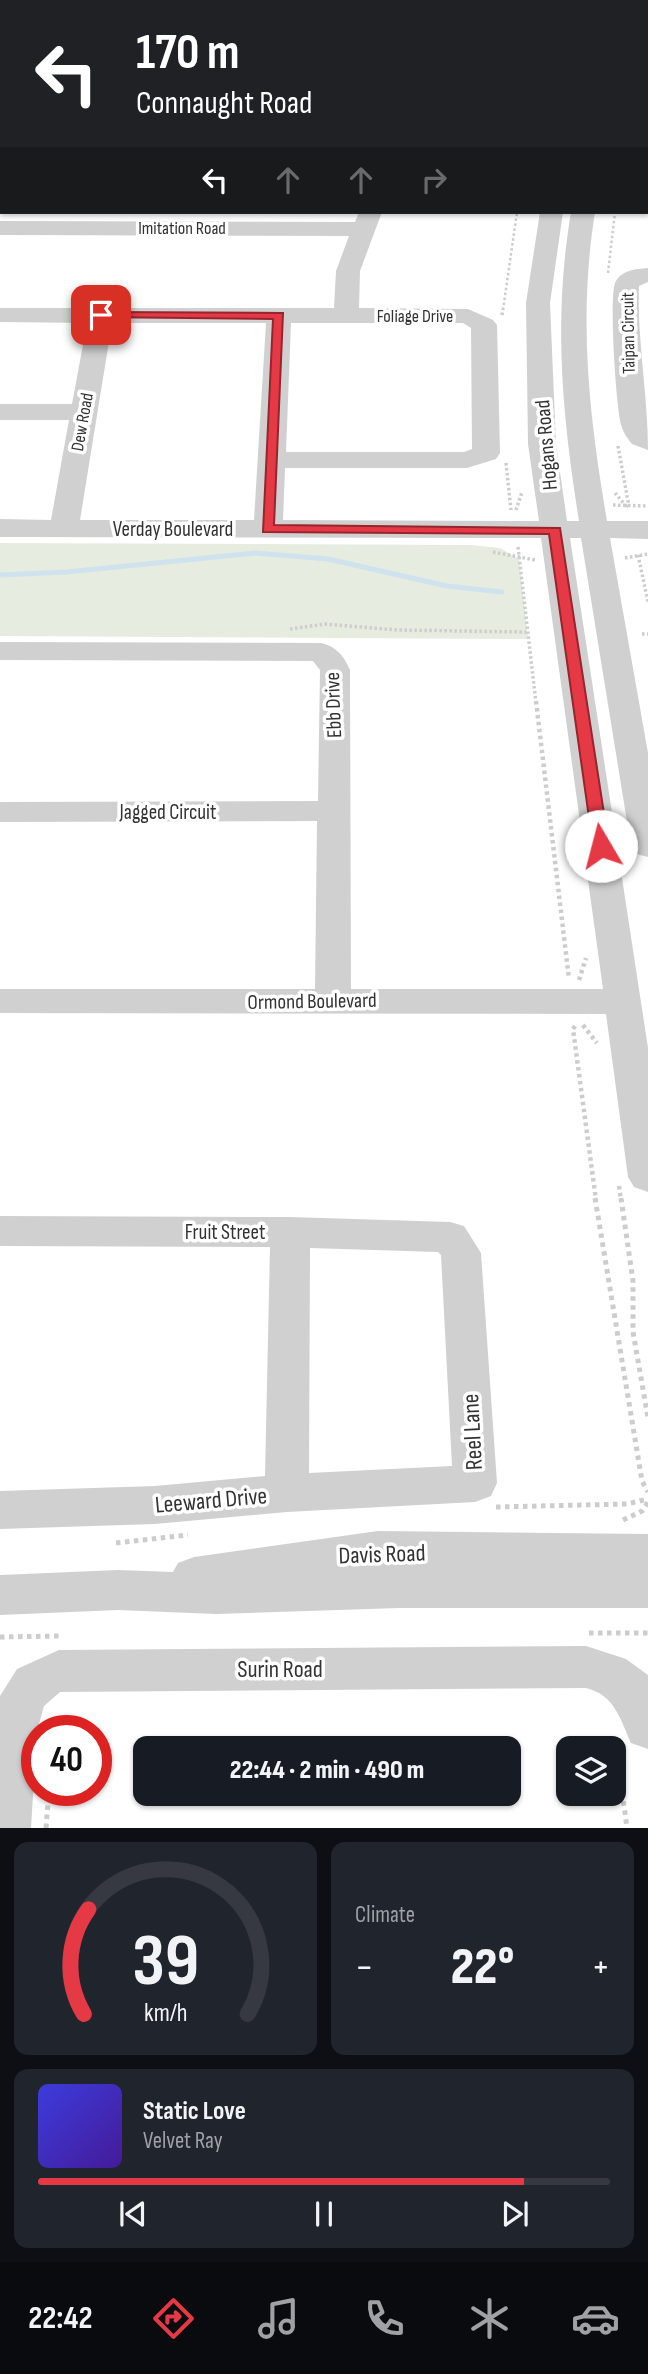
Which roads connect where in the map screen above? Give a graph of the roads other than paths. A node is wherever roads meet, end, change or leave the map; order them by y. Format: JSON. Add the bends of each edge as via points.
{"nodes":[{"id":1,"x":552,"y":214,"type":"edge"},
{"id":2,"x":583,"y":214,"type":"edge"},
{"id":3,"x":366,"y":220,"type":"edge"},
{"id":4,"x":0,"y":228,"type":"edge"},
{"id":5,"x":648,"y":275,"type":"edge"},
{"id":6,"x":0,"y":315,"type":"edge"},
{"id":7,"x":101,"y":315,"type":"junction"},
{"id":8,"x":279,"y":316,"type":"junction"},
{"id":9,"x":346,"y":316,"type":"junction"},
{"id":10,"x":0,"y":412,"type":"edge"},
{"id":11,"x":84,"y":412,"type":"junction"},
{"id":12,"x":648,"y":442,"type":"edge"},
{"id":13,"x":271,"y":460,"type":"junction"},
{"id":14,"x":0,"y":528,"type":"edge"},
{"id":15,"x":64,"y":528,"type":"junction"},
{"id":16,"x":268,"y":529,"type":"junction"},
{"id":17,"x":555,"y":530,"type":"junction"},
{"id":18,"x":594,"y":530,"type":"junction"},
{"id":19,"x":642,"y":539,"type":"edge"},
{"id":20,"x":0,"y":651,"type":"edge"},
{"id":21,"x":335,"y":811,"type":"junction"},
{"id":22,"x":0,"y":812,"type":"edge"},
{"id":23,"x":648,"y":846,"type":"edge"},
{"id":24,"x":333,"y":1000,"type":"junction"},
{"id":25,"x":0,"y":1001,"type":"edge"},
{"id":26,"x":624,"y":1002,"type":"junction"},
{"id":27,"x":633,"y":1177,"type":"edge"},
{"id":28,"x":0,"y":1231,"type":"edge"},
{"id":29,"x":290,"y":1232,"type":"junction"},
{"id":30,"x":450,"y":1237,"type":"joint"},
{"id":31,"x":286,"y":1493,"type":"junction"},
{"id":32,"x":0,"y":1510,"type":"edge"},
{"id":33,"x":648,"y":1554,"type":"edge"},
{"id":34,"x":648,"y":1588,"type":"edge"},
{"id":35,"x":118,"y":1590,"type":"junction"},
{"id":36,"x":0,"y":1595,"type":"edge"},
{"id":37,"x":631,"y":1732,"type":"edge"},
{"id":38,"x":6,"y":1828,"type":"edge"}],
"edges":[{"from":1,"to":17,"type":"street","name":"Hogans Road","via":[[538,303],[542,444]]},
{"from":2,"to":18,"type":"street","name":"Hogans Road","via":[[572,333],[576,412]]},
{"from":3,"to":4,"type":"street","name":"Imitation Road"},
{"from":3,"to":9,"type":"street","via":[[348,271]]},
{"from":5,"to":12,"type":"street","name":"Taipan Circuit","via":[[628,282],[626,311],[636,430]]},
{"from":6,"to":7,"type":"street","name":"Foliage Drive"},
{"from":7,"to":8,"type":"street","name":"Foliage Drive"},
{"from":7,"to":11,"type":"street","name":"Dew Road"},
{"from":8,"to":9,"type":"street","name":"Foliage Drive"},
{"from":8,"to":13,"type":"street"},
{"from":9,"to":13,"type":"street","name":"Foliage Drive","via":[[468,316],[484,325],[486,453],[467,460]]},
{"from":10,"to":11,"type":"street"},
{"from":11,"to":15,"type":"street","name":"Dew Road"},
{"from":13,"to":16,"type":"street"},
{"from":14,"to":15,"type":"street","name":"Verday Boulevard"},
{"from":15,"to":16,"type":"street","name":"Verday Boulevard"},
{"from":16,"to":17,"type":"street","name":"Verday Boulevard"},
{"from":17,"to":18,"type":"street","name":"Verday Boulevard"},
{"from":17,"to":26,"type":"street","name":"Hogans Road"},
{"from":18,"to":19,"type":"street","name":"Verday Boulevard"},
{"from":18,"to":23,"type":"street","name":"Hogans Road"},
{"from":20,"to":21,"type":"street","name":"Ebb Drive","via":[[321,652],[335,670]]},
{"from":21,"to":22,"type":"street","name":"Jagged Circuit"},
{"from":21,"to":24,"type":"street","name":"Ebb Drive"},
{"from":24,"to":25,"type":"street","name":"Ormond Boulevard"},
{"from":24,"to":26,"type":"street","name":"Ormond Boulevard"},
{"from":26,"to":27,"type":"street","name":"Hogans Road"},
{"from":28,"to":29,"type":"street","name":"Fruit Street"},
{"from":29,"to":30,"type":"street","name":"Fruit Street"},
{"from":29,"to":31,"type":"street","name":"Leeward Drive"},
{"from":30,"to":31,"type":"street","name":"Reel Lane","via":[[461,1253],[475,1483]]},
{"from":31,"to":32,"type":"street","name":"Leeward Drive","via":[[155,1505]]},
{"from":33,"to":35,"type":"street","name":"Davis Road","via":[[378,1551]]},
{"from":34,"to":35,"type":"street","name":"Davis Road","via":[[216,1594]]},
{"from":35,"to":36,"type":"street","name":"Davis Road"},
{"from":37,"to":38,"type":"street","name":"Surin Road","via":[[639,1699],[614,1674],[586,1667],[59,1671],[37,1680],[21,1701]]}]}
